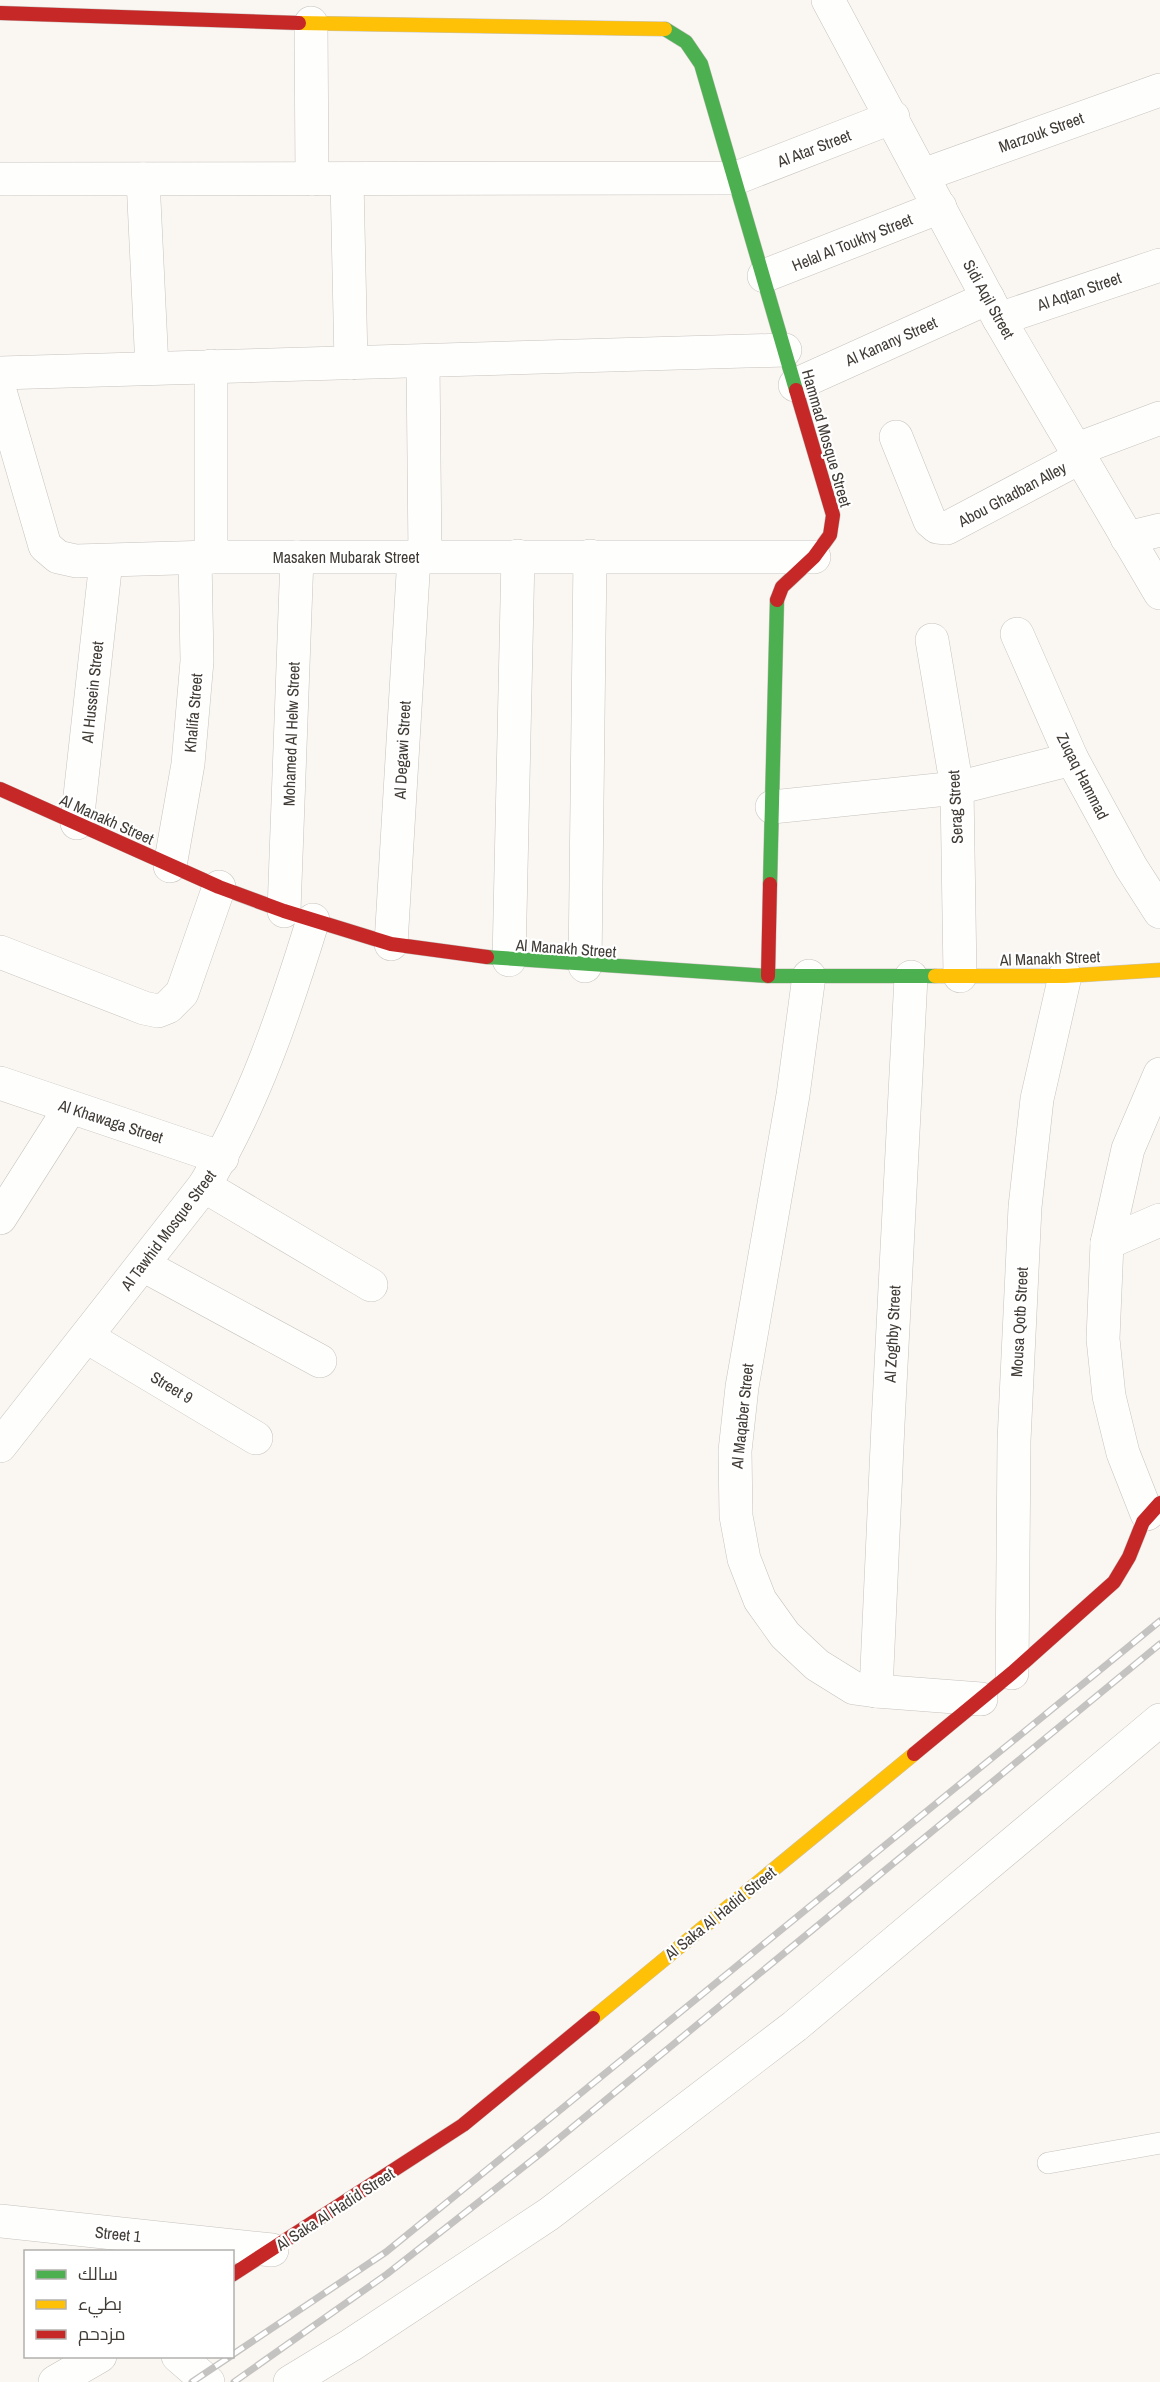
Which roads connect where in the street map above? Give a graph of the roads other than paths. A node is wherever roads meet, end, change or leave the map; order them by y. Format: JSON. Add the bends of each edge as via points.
{"nodes":[{"id":1,"x":828,"y":0,"type":"edge"},
{"id":2,"x":0,"y":14,"type":"edge"},
{"id":3,"x":311,"y":23,"type":"junction"},
{"id":4,"x":1160,"y":90,"type":"edge"},
{"id":5,"x":893,"y":117,"type":"junction"},
{"id":6,"x":923,"y":175,"type":"junction"},
{"id":7,"x":347,"y":178,"type":"junction"},
{"id":8,"x":736,"y":178,"type":"junction"},
{"id":9,"x":0,"y":179,"type":"edge"},
{"id":10,"x":143,"y":179,"type":"junction"},
{"id":11,"x":312,"y":179,"type":"junction"},
{"id":12,"x":940,"y":207,"type":"junction"},
{"id":13,"x":1160,"y":264,"type":"edge"},
{"id":14,"x":764,"y":276,"type":"junction"},
{"id":15,"x":994,"y":308,"type":"junction"},
{"id":16,"x":785,"y":350,"type":"junction"},
{"id":17,"x":423,"y":361,"type":"junction"},
{"id":18,"x":351,"y":363,"type":"junction"},
{"id":19,"x":211,"y":366,"type":"junction"},
{"id":20,"x":152,"y":368,"type":"junction"},
{"id":21,"x":0,"y":373,"type":"edge"},
{"id":22,"x":795,"y":385,"type":"junction"},
{"id":23,"x":0,"y":391,"type":"edge"},
{"id":24,"x":1160,"y":418,"type":"edge"},
{"id":25,"x":896,"y":437,"type":"dead end"},
{"id":26,"x":1077,"y":454,"type":"junction"},
{"id":27,"x":1160,"y":530,"type":"edge"},
{"id":28,"x":1127,"y":538,"type":"junction"},
{"id":29,"x":518,"y":556,"type":"junction"},
{"id":30,"x":591,"y":556,"type":"junction"},
{"id":31,"x":203,"y":557,"type":"junction"},
{"id":32,"x":297,"y":557,"type":"junction"},
{"id":33,"x":419,"y":557,"type":"junction"},
{"id":34,"x":814,"y":557,"type":"junction"},
{"id":35,"x":106,"y":561,"type":"junction"},
{"id":36,"x":1160,"y":593,"type":"edge"},
{"id":37,"x":1017,"y":634,"type":"dead end"},
{"id":38,"x":932,"y":640,"type":"dead end"},
{"id":39,"x":1072,"y":759,"type":"junction"},
{"id":40,"x":957,"y":788,"type":"junction"},
{"id":41,"x":0,"y":789,"type":"edge"},
{"id":42,"x":772,"y":807,"type":"junction"},
{"id":43,"x":77,"y":823,"type":"junction"},
{"id":44,"x":170,"y":866,"type":"junction"},
{"id":45,"x":219,"y":887,"type":"junction"},
{"id":46,"x":1160,"y":912,"type":"edge"},
{"id":47,"x":299,"y":915,"type":"junction"},
{"id":48,"x":391,"y":944,"type":"junction"},
{"id":49,"x":0,"y":952,"type":"edge"},
{"id":50,"x":509,"y":960,"type":"junction"},
{"id":51,"x":585,"y":966,"type":"junction"},
{"id":52,"x":1160,"y":970,"type":"edge"},
{"id":53,"x":768,"y":976,"type":"junction"},
{"id":54,"x":809,"y":976,"type":"junction"},
{"id":55,"x":911,"y":976,"type":"junction"},
{"id":56,"x":960,"y":976,"type":"junction"},
{"id":57,"x":1065,"y":976,"type":"junction"},
{"id":58,"x":1160,"y":1074,"type":"edge"},
{"id":59,"x":0,"y":1083,"type":"edge"},
{"id":60,"x":70,"y":1108,"type":"junction"},
{"id":61,"x":222,"y":1158,"type":"junction"},
{"id":62,"x":204,"y":1186,"type":"junction"},
{"id":63,"x":0,"y":1218,"type":"edge"},
{"id":64,"x":1160,"y":1220,"type":"edge"},
{"id":65,"x":1107,"y":1243,"type":"junction"},
{"id":66,"x":143,"y":1265,"type":"junction"},
{"id":67,"x":371,"y":1285,"type":"dead end"},
{"id":68,"x":87,"y":1336,"type":"junction"},
{"id":69,"x":320,"y":1361,"type":"dead end"},
{"id":70,"x":256,"y":1438,"type":"dead end"},
{"id":71,"x":0,"y":1446,"type":"edge"},
{"id":72,"x":1153,"y":1508,"type":"edge"},
{"id":73,"x":1012,"y":1673,"type":"junction"},
{"id":74,"x":876,"y":1691,"type":"junction"},
{"id":75,"x":981,"y":1699,"type":"junction"},
{"id":76,"x":1160,"y":1720,"type":"edge"},
{"id":77,"x":1160,"y":2143,"type":"edge"},
{"id":78,"x":1048,"y":2163,"type":"dead end"},
{"id":79,"x":0,"y":2221,"type":"edge"},
{"id":80,"x":272,"y":2250,"type":"junction"},
{"id":81,"x":234,"y":2274,"type":"edge"},
{"id":82,"x":97,"y":2358,"type":"edge"},
{"id":83,"x":180,"y":2358,"type":"edge"},
{"id":84,"x":55,"y":2382,"type":"edge"},
{"id":85,"x":208,"y":2382,"type":"edge"},
{"id":86,"x":290,"y":2382,"type":"edge"}],
"edges":[{"from":1,"to":5,"type":"street","name":"Sidi Aqil Street"},
{"from":2,"to":3,"type":"street"},
{"from":3,"to":8,"type":"street","name":"Hammad Mosque Street","via":[[662,28],[679,35],[693,48],[701,64]]},
{"from":3,"to":11,"type":"street"},
{"from":4,"to":6,"type":"street","name":"Marzouk Street"},
{"from":5,"to":6,"type":"street","name":"Sidi Aqil Street"},
{"from":5,"to":8,"type":"street","name":"Al Atar Street"},
{"from":6,"to":12,"type":"street","name":"Sidi Aqil Street"},
{"from":7,"to":8,"type":"street"},
{"from":7,"to":11,"type":"street"},
{"from":7,"to":18,"type":"street"},
{"from":8,"to":14,"type":"street","name":"Hammad Mosque Street"},
{"from":9,"to":10,"type":"street"},
{"from":10,"to":11,"type":"street"},
{"from":10,"to":20,"type":"street"},
{"from":12,"to":14,"type":"street","name":"Helal Al Toukhy Street"},
{"from":12,"to":15,"type":"street","name":"Sidi Aqil Street"},
{"from":13,"to":15,"type":"street","name":"Al Aqtan Street"},
{"from":14,"to":16,"type":"street","name":"Hammad Mosque Street"},
{"from":15,"to":22,"type":"street","name":"Al Kanany Street"},
{"from":15,"to":26,"type":"street","name":"Sidi Aqil Street"},
{"from":16,"to":17,"type":"street"},
{"from":16,"to":22,"type":"street","name":"Hammad Mosque Street"},
{"from":17,"to":18,"type":"street"},
{"from":17,"to":33,"type":"street","name":"Al Degawi Street"},
{"from":18,"to":19,"type":"street"},
{"from":19,"to":20,"type":"street"},
{"from":19,"to":31,"type":"street","name":"Khalifa Street"},
{"from":20,"to":21,"type":"street"},
{"from":22,"to":34,"type":"street","name":"Hammad Mosque Street","via":[[833,515],[830,535]]},
{"from":23,"to":35,"type":"street","name":"Masaken Mubarak Street","via":[[45,546],[58,557]]},
{"from":24,"to":26,"type":"street"},
{"from":25,"to":26,"type":"street","name":"Abou Ghadban Alley","via":[[930,521],[947,528]]},
{"from":26,"to":28,"type":"street","name":"Sidi Aqil Street"},
{"from":27,"to":28,"type":"street"},
{"from":28,"to":36,"type":"street","name":"Sidi Aqil Street"},
{"from":29,"to":30,"type":"street","name":"Masaken Mubarak Street"},
{"from":29,"to":33,"type":"street","name":"Masaken Mubarak Street"},
{"from":29,"to":50,"type":"street"},
{"from":30,"to":34,"type":"street","name":"Masaken Mubarak Street"},
{"from":30,"to":51,"type":"street"},
{"from":31,"to":32,"type":"street","name":"Masaken Mubarak Street"},
{"from":31,"to":35,"type":"street","name":"Masaken Mubarak Street"},
{"from":31,"to":44,"type":"street","name":"Khalifa Street","via":[[188,764]]},
{"from":32,"to":33,"type":"street","name":"Masaken Mubarak Street"},
{"from":32,"to":47,"type":"street","name":"Mohamed Al Helw Street"},
{"from":33,"to":48,"type":"street","name":"Al Degawi Street"},
{"from":34,"to":42,"type":"street","name":"Hammad Mosque Street","via":[[782,587],[776,603]]},
{"from":35,"to":43,"type":"street","name":"Al Hussein Street"},
{"from":37,"to":39,"type":"street","name":"Zuqaq Hammad"},
{"from":38,"to":40,"type":"street","name":"Serag Street"},
{"from":39,"to":40,"type":"street"},
{"from":39,"to":46,"type":"street","name":"Zuqaq Hammad"},
{"from":40,"to":42,"type":"street"},
{"from":40,"to":56,"type":"street","name":"Serag Street"},
{"from":41,"to":43,"type":"street","name":"Al Manakh Street"},
{"from":42,"to":53,"type":"street","name":"Hammad Mosque Street"},
{"from":43,"to":44,"type":"street","name":"Al Manakh Street"},
{"from":44,"to":45,"type":"street","name":"Al Manakh Street"},
{"from":45,"to":47,"type":"street","name":"Al Manakh Street"},
{"from":45,"to":49,"type":"street","via":[[182,993],[158,1011]]},
{"from":47,"to":48,"type":"street","name":"Al Manakh Street"},
{"from":47,"to":61,"type":"street","name":"Al Tawhid Mosque Street","via":[[287,1004]]},
{"from":48,"to":50,"type":"street","name":"Al Manakh Street"},
{"from":50,"to":51,"type":"street","name":"Al Manakh Street"},
{"from":51,"to":53,"type":"street","name":"Al Manakh Street"},
{"from":52,"to":57,"type":"street","name":"Al Manakh Street"},
{"from":53,"to":54,"type":"street","name":"Al Manakh Street"},
{"from":54,"to":55,"type":"street","name":"Al Manakh Street"},
{"from":54,"to":74,"type":"street","name":"Al Maqaber Street","via":[[792,1106],[742,1387],[735,1451],[736,1516],[744,1559],[760,1599],[785,1635],[817,1665],[854,1688]]},
{"from":55,"to":56,"type":"street","name":"Al Manakh Street"},
{"from":55,"to":74,"type":"street","name":"Al Zoghby Street"},
{"from":56,"to":57,"type":"street","name":"Al Manakh Street"},
{"from":57,"to":73,"type":"street","name":"Mousa Qotb Street","via":[[1037,1100],[1025,1207],[1014,1441]]},
{"from":58,"to":65,"type":"street","via":[[1128,1149]]},
{"from":59,"to":60,"type":"street","name":"Al Khawaga Street"},
{"from":60,"to":61,"type":"street","name":"Al Khawaga Street"},
{"from":60,"to":63,"type":"street"},
{"from":61,"to":62,"type":"street","name":"Al Tawhid Mosque Street"},
{"from":62,"to":66,"type":"street","name":"Al Tawhid Mosque Street"},
{"from":62,"to":67,"type":"street"},
{"from":64,"to":65,"type":"street"},
{"from":65,"to":72,"type":"street","via":[[1103,1339],[1109,1396],[1123,1453]]},
{"from":66,"to":68,"type":"street","name":"Al Tawhid Mosque Street"},
{"from":66,"to":69,"type":"street"},
{"from":68,"to":70,"type":"street","name":"Street 9"},
{"from":68,"to":71,"type":"street","name":"Al Tawhid Mosque Street"},
{"from":72,"to":73,"type":"street","name":"Al Saka Al Hadid Street","via":[[1138,1528],[1128,1559],[1114,1582]]},
{"from":73,"to":75,"type":"street","name":"Al Saka Al Hadid Street"},
{"from":74,"to":75,"type":"street","name":"Al Maqaber Street"},
{"from":75,"to":80,"type":"street","name":"Al Saka Al Hadid Street","via":[[463,2125]]},
{"from":76,"to":86,"type":"street","via":[[795,2026],[587,2185]]},
{"from":77,"to":78,"type":"lane"},
{"from":79,"to":80,"type":"street","name":"Street 1"},
{"from":80,"to":81,"type":"street","name":"Al Saka Al Hadid Street"},
{"from":82,"to":84,"type":"street"},
{"from":83,"to":85,"type":"street"}]}
